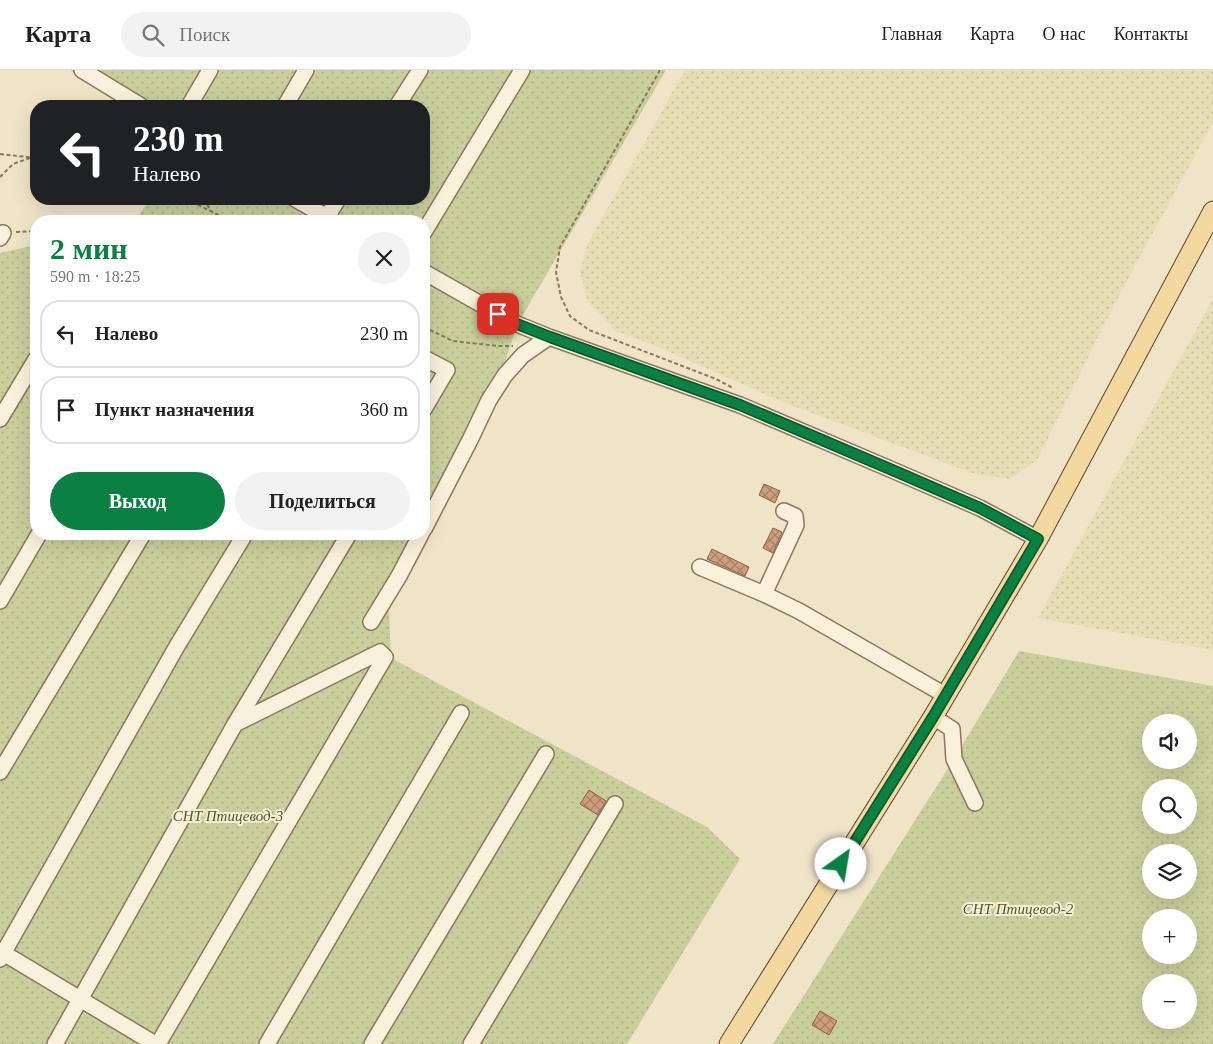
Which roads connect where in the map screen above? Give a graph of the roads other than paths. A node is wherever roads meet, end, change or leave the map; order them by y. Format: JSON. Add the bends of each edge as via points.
{"nodes":[{"id":1,"x":210,"y":70,"type":"edge"},
{"id":2,"x":306,"y":70,"type":"edge"},
{"id":3,"x":420,"y":70,"type":"edge"},
{"id":4,"x":522,"y":70,"type":"edge"},
{"id":5,"x":90,"y":72,"type":"edge"},
{"id":6,"x":132,"y":100,"type":"edge"},
{"id":7,"x":192,"y":100,"type":"edge"},
{"id":8,"x":288,"y":100,"type":"edge"},
{"id":9,"x":401,"y":100,"type":"edge"},
{"id":10,"x":306,"y":205,"type":"edge"},
{"id":11,"x":1213,"y":211,"type":"edge"},
{"id":12,"x":323,"y":215,"type":"edge"},
{"id":13,"x":430,"y":222,"type":"edge"},
{"id":14,"x":430,"y":275,"type":"edge"},
{"id":15,"x":550,"y":337,"type":"junction"},
{"id":16,"x":430,"y":361,"type":"edge"},
{"id":17,"x":30,"y":369,"type":"edge"},
{"id":18,"x":430,"y":399,"type":"edge"},
{"id":19,"x":0,"y":419,"type":"edge"},
{"id":20,"x":784,"y":511,"type":"dead end"},
{"id":21,"x":430,"y":517,"type":"edge"},
{"id":22,"x":1038,"y":539,"type":"junction"},
{"id":23,"x":36,"y":540,"type":"edge"},
{"id":24,"x":139,"y":540,"type":"edge"},
{"id":25,"x":241,"y":540,"type":"edge"},
{"id":26,"x":345,"y":540,"type":"edge"},
{"id":27,"x":419,"y":540,"type":"edge"},
{"id":28,"x":700,"y":567,"type":"dead end"},
{"id":29,"x":764,"y":594,"type":"junction"},
{"id":30,"x":0,"y":601,"type":"edge"},
{"id":31,"x":371,"y":622,"type":"dead end"},
{"id":32,"x":945,"y":695,"type":"junction"},
{"id":33,"x":461,"y":714,"type":"dead end"},
{"id":34,"x":933,"y":717,"type":"junction"},
{"id":35,"x":235,"y":724,"type":"junction"},
{"id":36,"x":546,"y":754,"type":"dead end"},
{"id":37,"x":0,"y":772,"type":"edge"},
{"id":38,"x":975,"y":803,"type":"dead end"},
{"id":39,"x":615,"y":804,"type":"dead end"},
{"id":40,"x":1,"y":954,"type":"edge"},
{"id":41,"x":80,"y":1000,"type":"junction"},
{"id":42,"x":55,"y":1044,"type":"edge"},
{"id":43,"x":157,"y":1044,"type":"edge"},
{"id":44,"x":267,"y":1044,"type":"edge"},
{"id":45,"x":372,"y":1044,"type":"edge"},
{"id":46,"x":471,"y":1044,"type":"edge"},
{"id":47,"x":729,"y":1044,"type":"edge"}],
"edges":[{"from":1,"to":7,"type":"lane"},
{"from":2,"to":8,"type":"lane"},
{"from":3,"to":9,"type":"lane"},
{"from":4,"to":13,"type":"lane"},
{"from":5,"to":6,"type":"lane"},
{"from":10,"to":12,"type":"lane"},
{"from":11,"to":22,"type":"main road"},
{"from":14,"to":15,"type":"lane","via":[[512,322]]},
{"from":15,"to":21,"type":"lane","via":[[523,355],[505,375],[489,400]]},
{"from":15,"to":22,"type":"lane","via":[[740,405],[971,505]]},
{"from":16,"to":18,"type":"lane","via":[[447,370]]},
{"from":17,"to":19,"type":"lane"},
{"from":20,"to":29,"type":"lane","via":[[795,516],[796,526]]},
{"from":22,"to":32,"type":"main road"},
{"from":23,"to":30,"type":"lane"},
{"from":24,"to":37,"type":"lane"},
{"from":25,"to":40,"type":"lane","via":[[176,646]]},
{"from":26,"to":35,"type":"lane"},
{"from":27,"to":31,"type":"lane"},
{"from":28,"to":29,"type":"lane"},
{"from":29,"to":32,"type":"lane"},
{"from":32,"to":34,"type":"main road"},
{"from":33,"to":44,"type":"lane"},
{"from":34,"to":38,"type":"lane","via":[[952,730],[954,759]]},
{"from":34,"to":47,"type":"main road"},
{"from":35,"to":41,"type":"lane"},
{"from":35,"to":43,"type":"lane","via":[[380,652],[385,657]]},
{"from":36,"to":45,"type":"lane"},
{"from":39,"to":46,"type":"lane"},
{"from":40,"to":41,"type":"lane"},
{"from":41,"to":42,"type":"lane"},
{"from":41,"to":43,"type":"lane"}]}
